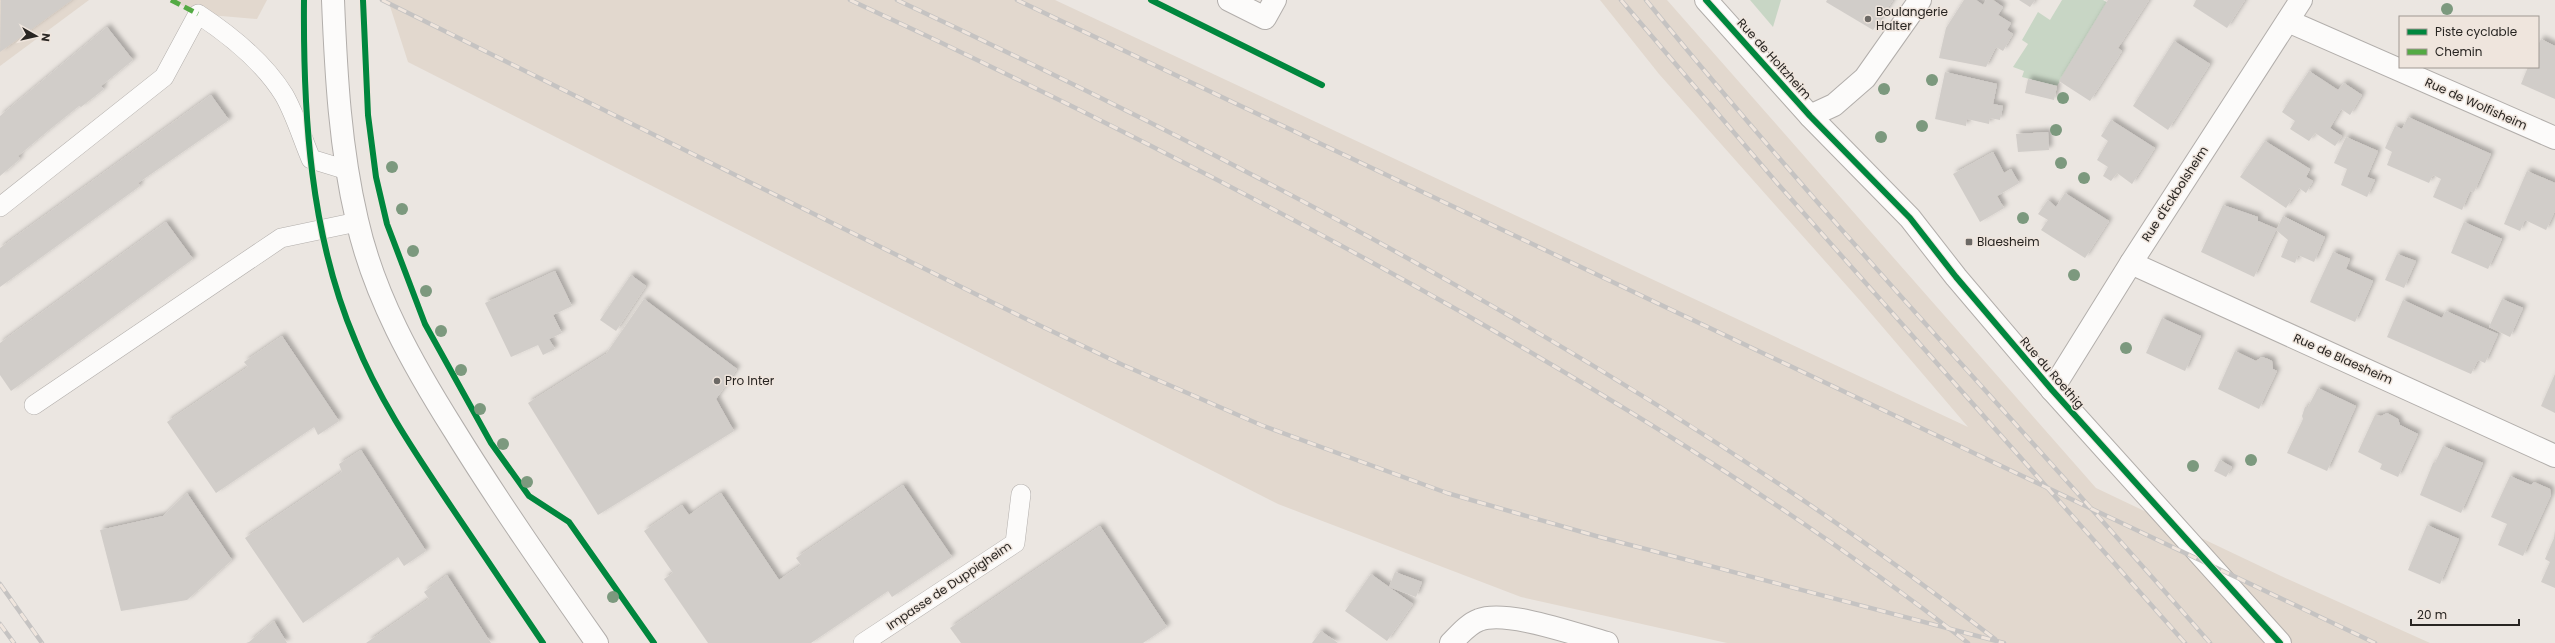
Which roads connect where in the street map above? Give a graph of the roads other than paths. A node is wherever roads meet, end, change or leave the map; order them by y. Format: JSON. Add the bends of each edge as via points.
{"nodes":[{"id":1,"x":333,"y":0,"type":"edge"},
{"id":2,"x":1229,"y":0,"type":"edge"},
{"id":3,"x":1275,"y":0,"type":"edge"},
{"id":4,"x":1706,"y":0,"type":"edge"},
{"id":5,"x":1920,"y":0,"type":"edge"},
{"id":6,"x":2301,"y":0,"type":"edge"},
{"id":7,"x":2288,"y":21,"type":"junction"},
{"id":8,"x":1810,"y":116,"type":"junction"},
{"id":9,"x":2555,"y":138,"type":"edge"},
{"id":10,"x":347,"y":170,"type":"junction"},
{"id":11,"x":0,"y":207,"type":"edge"},
{"id":12,"x":357,"y":222,"type":"junction"},
{"id":13,"x":2130,"y":263,"type":"junction"},
{"id":14,"x":2052,"y":390,"type":"junction"},
{"id":15,"x":34,"y":405,"type":"dead end"},
{"id":16,"x":2555,"y":456,"type":"edge"},
{"id":17,"x":1021,"y":494,"type":"dead end"},
{"id":18,"x":597,"y":643,"type":"edge"},
{"id":19,"x":863,"y":643,"type":"edge"},
{"id":20,"x":1451,"y":643,"type":"edge"},
{"id":21,"x":1607,"y":643,"type":"edge"},
{"id":22,"x":2280,"y":643,"type":"edge"}],
"edges":[{"from":1,"to":10,"type":"street"},
{"from":2,"to":3,"type":"street","via":[[1265,18]]},
{"from":4,"to":8,"type":"street","name":"Rue de Holtzheim"},
{"from":5,"to":8,"type":"street","via":[[1865,78],[1834,105]]},
{"from":6,"to":7,"type":"street","name":"Rue d'Eckbolsheim"},
{"from":7,"to":9,"type":"street","name":"Rue de Wolfisheim"},
{"from":7,"to":13,"type":"street","name":"Rue d'Eckbolsheim"},
{"from":8,"to":14,"type":"street","name":"Rue du Roethig","via":[[1910,218],[1956,277]]},
{"from":10,"to":11,"type":"lane","via":[[311,159],[284,95],[251,55],[228,34],[198,14],[164,76]]},
{"from":10,"to":12,"type":"street"},
{"from":12,"to":15,"type":"lane","via":[[281,238]]},
{"from":12,"to":18,"type":"street","via":[[385,303],[416,370],[495,496]]},
{"from":13,"to":14,"type":"street","name":"Rue d'Eckbolsheim"},
{"from":13,"to":16,"type":"street","name":"Rue de Blaesheim"},
{"from":14,"to":22,"type":"street","name":"Rue du Roethig"},
{"from":17,"to":19,"type":"lane","name":"Impasse de Duppigheim","via":[[1015,543]]},
{"from":20,"to":21,"type":"street","via":[[1478,620],[1493,616],[1511,618]]}]}
